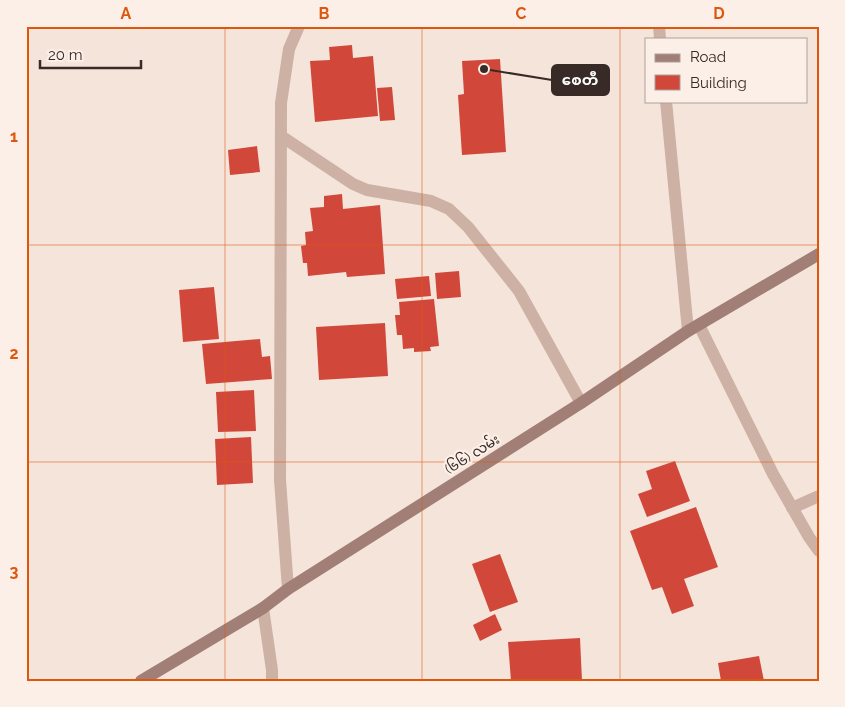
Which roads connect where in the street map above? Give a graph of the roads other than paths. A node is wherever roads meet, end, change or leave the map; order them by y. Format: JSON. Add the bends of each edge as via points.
{"nodes":[{"id":1,"x":299,"y":26,"type":"edge"},
{"id":2,"x":666,"y":102,"type":"edge"},
{"id":3,"x":281,"y":136,"type":"junction"},
{"id":4,"x":819,"y":254,"type":"edge"},
{"id":5,"x":694,"y":328,"type":"junction"},
{"id":6,"x":581,"y":403,"type":"junction"},
{"id":7,"x":819,"y":496,"type":"edge"},
{"id":8,"x":792,"y":508,"type":"junction"},
{"id":9,"x":819,"y":551,"type":"edge"},
{"id":10,"x":288,"y":589,"type":"junction"},
{"id":11,"x":263,"y":608,"type":"junction"},
{"id":12,"x":141,"y":681,"type":"edge"},
{"id":13,"x":272,"y":681,"type":"edge"}],
"edges":[{"from":1,"to":3,"type":"street","via":[[289,49],[285,71]]},
{"from":2,"to":5,"type":"street"},
{"from":3,"to":6,"type":"street","via":[[353,184],[367,190],[431,200],[449,210],[468,227],[519,291]]},
{"from":3,"to":10,"type":"street","via":[[280,480]]},
{"from":4,"to":5,"type":"street","name":"(၆၆) လမ်း"},
{"from":5,"to":6,"type":"street","name":"(၆၆) လမ်း"},
{"from":5,"to":8,"type":"street"},
{"from":6,"to":10,"type":"street","name":"(၆၆) လမ်း"},
{"from":7,"to":8,"type":"street"},
{"from":8,"to":9,"type":"street"},
{"from":10,"to":11,"type":"street","name":"(၆၆) လမ်း"},
{"from":11,"to":12,"type":"street","name":"(၆၆) လမ်း"},
{"from":11,"to":13,"type":"street"}]}
